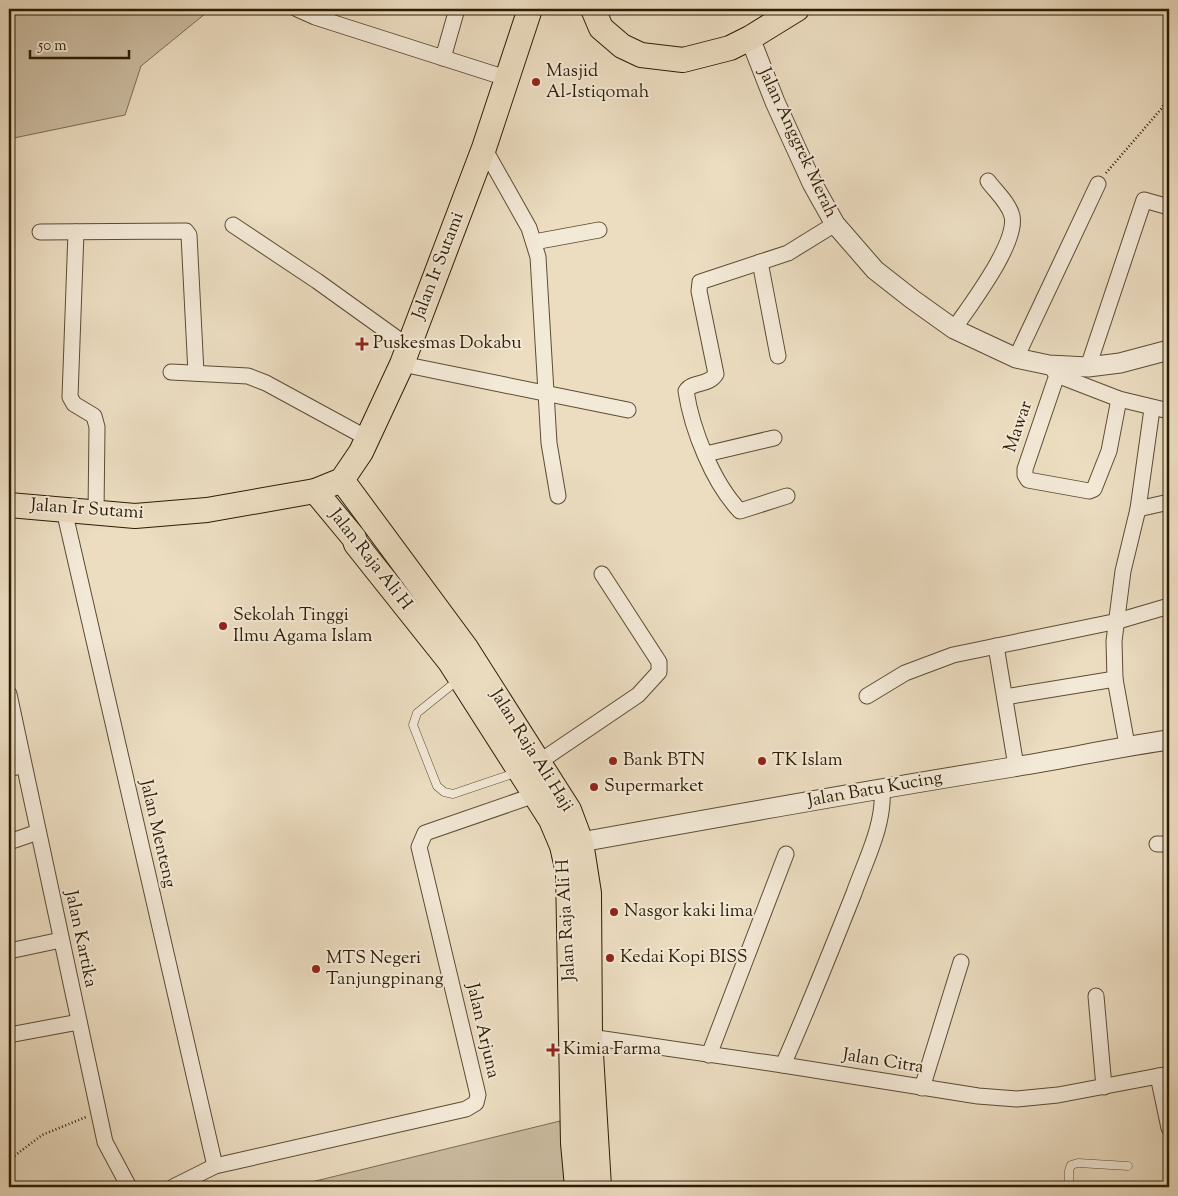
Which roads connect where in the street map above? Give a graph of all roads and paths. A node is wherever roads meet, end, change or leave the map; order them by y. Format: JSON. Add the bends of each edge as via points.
{"nodes":[{"id":1,"x":298,"y":9,"type":"edge"},
{"id":2,"x":458,"y":9,"type":"edge"},
{"id":3,"x":530,"y":9,"type":"edge"},
{"id":4,"x":593,"y":9,"type":"edge"},
{"id":5,"x":797,"y":9,"type":"edge"},
{"id":6,"x":750,"y":38,"type":"junction"},
{"id":7,"x":443,"y":58,"type":"junction"},
{"id":8,"x":506,"y":78,"type":"junction"},
{"id":9,"x":1169,"y":94,"type":"edge"},
{"id":10,"x":484,"y":148,"type":"junction"},
{"id":11,"x":988,"y":181,"type":"dead end"},
{"id":12,"x":1098,"y":184,"type":"joint"},
{"id":13,"x":1169,"y":207,"type":"edge"},
{"id":14,"x":835,"y":224,"type":"junction"},
{"id":15,"x":233,"y":225,"type":"dead end"},
{"id":16,"x":599,"y":230,"type":"dead end"},
{"id":17,"x":40,"y":232,"type":"dead end"},
{"id":18,"x":76,"y":232,"type":"junction"},
{"id":19,"x":534,"y":242,"type":"junction"},
{"id":20,"x":760,"y":262,"type":"junction"},
{"id":21,"x":954,"y":328,"type":"junction"},
{"id":22,"x":1169,"y":350,"type":"edge"},
{"id":23,"x":406,"y":355,"type":"junction"},
{"id":24,"x":778,"y":356,"type":"dead end"},
{"id":25,"x":1016,"y":358,"type":"junction"},
{"id":26,"x":1088,"y":368,"type":"junction"},
{"id":27,"x":1053,"y":370,"type":"junction"},
{"id":28,"x":171,"y":372,"type":"dead end"},
{"id":29,"x":196,"y":373,"type":"junction"},
{"id":30,"x":546,"y":393,"type":"junction"},
{"id":31,"x":1119,"y":399,"type":"junction"},
{"id":32,"x":1152,"y":409,"type":"junction"},
{"id":33,"x":628,"y":410,"type":"dead end"},
{"id":34,"x":1169,"y":412,"type":"edge"},
{"id":35,"x":367,"y":438,"type":"junction"},
{"id":36,"x":774,"y":438,"type":"dead end"},
{"id":37,"x":706,"y":454,"type":"junction"},
{"id":38,"x":342,"y":480,"type":"junction"},
{"id":39,"x":315,"y":491,"type":"junction"},
{"id":40,"x":558,"y":496,"type":"dead end"},
{"id":41,"x":787,"y":496,"type":"dead end"},
{"id":42,"x":1169,"y":502,"type":"edge"},
{"id":43,"x":9,"y":504,"type":"edge"},
{"id":44,"x":1138,"y":509,"type":"junction"},
{"id":45,"x":64,"y":510,"type":"junction"},
{"id":46,"x":96,"y":513,"type":"junction"},
{"id":47,"x":602,"y":574,"type":"dead end"},
{"id":48,"x":1169,"y":606,"type":"edge"},
{"id":49,"x":1118,"y":621,"type":"junction"},
{"id":50,"x":996,"y":646,"type":"junction"},
{"id":51,"x":461,"y":678,"type":"junction"},
{"id":52,"x":1116,"y":679,"type":"junction"},
{"id":53,"x":9,"y":694,"type":"edge"},
{"id":54,"x":867,"y":696,"type":"dead end"},
{"id":55,"x":1005,"y":697,"type":"junction"},
{"id":56,"x":1169,"y":740,"type":"edge"},
{"id":57,"x":1127,"y":745,"type":"junction"},
{"id":58,"x":1016,"y":766,"type":"junction"},
{"id":59,"x":16,"y":767,"type":"edge"},
{"id":60,"x":530,"y":767,"type":"junction"},
{"id":61,"x":882,"y":788,"type":"junction"},
{"id":62,"x":535,"y":795,"type":"junction"},
{"id":63,"x":38,"y":832,"type":"junction"},
{"id":64,"x":9,"y":842,"type":"edge"},
{"id":65,"x":581,"y":842,"type":"junction"},
{"id":66,"x":786,"y":854,"type":"dead end"},
{"id":67,"x":577,"y":869,"type":"junction"},
{"id":68,"x":61,"y":940,"type":"junction"},
{"id":69,"x":9,"y":951,"type":"edge"},
{"id":70,"x":961,"y":962,"type":"dead end"},
{"id":71,"x":1096,"y":996,"type":"dead end"},
{"id":72,"x":79,"y":1022,"type":"junction"},
{"id":73,"x":9,"y":1035,"type":"edge"},
{"id":74,"x":590,"y":1038,"type":"junction"},
{"id":75,"x":709,"y":1055,"type":"junction"},
{"id":76,"x":783,"y":1065,"type":"junction"},
{"id":77,"x":1164,"y":1075,"type":"edge"},
{"id":78,"x":1104,"y":1087,"type":"junction"},
{"id":79,"x":922,"y":1088,"type":"junction"},
{"id":80,"x":98,"y":1112,"type":"junction"},
{"id":81,"x":1169,"y":1128,"type":"edge"},
{"id":82,"x":9,"y":1160,"type":"edge"},
{"id":83,"x":215,"y":1166,"type":"junction"},
{"id":84,"x":1128,"y":1166,"type":"dead end"},
{"id":85,"x":129,"y":1187,"type":"edge"},
{"id":86,"x":172,"y":1187,"type":"edge"},
{"id":87,"x":577,"y":1187,"type":"edge"},
{"id":88,"x":599,"y":1187,"type":"edge"},
{"id":89,"x":830,"y":1187,"type":"edge"},
{"id":90,"x":843,"y":1187,"type":"edge"},
{"id":91,"x":1069,"y":1187,"type":"edge"}],
"edges":[{"from":1,"to":7,"type":"street"},
{"from":2,"to":7,"type":"street"},
{"from":3,"to":8,"type":"main road","name":"Jalan Ir Sutami"},
{"from":4,"to":6,"type":"main road","via":[[601,28],[622,46],[641,55],[683,60],[730,48]]},
{"from":5,"to":6,"type":"main road"},
{"from":6,"to":14,"type":"street","name":"Jalan Anggrek Merah","via":[[812,183]]},
{"from":7,"to":8,"type":"street"},
{"from":8,"to":10,"type":"main road","name":"Jalan Ir Sutami"},
{"from":9,"to":12,"type":"path","via":[[1162,108]]},
{"from":10,"to":19,"type":"street"},
{"from":10,"to":23,"type":"main road","name":"Jalan Ir Sutami"},
{"from":11,"to":21,"type":"street","via":[[1009,208],[1013,230],[998,263]]},
{"from":12,"to":25,"type":"street"},
{"from":13,"to":26,"type":"street","via":[[1144,200]]},
{"from":14,"to":20,"type":"street","via":[[788,253]]},
{"from":14,"to":21,"type":"street","name":"Jalan Anggrek Merah","via":[[875,270]]},
{"from":15,"to":23,"type":"street","via":[[317,281]]},
{"from":16,"to":19,"type":"street"},
{"from":17,"to":18,"type":"street"},
{"from":18,"to":29,"type":"street","via":[[181,231],[189,235]]},
{"from":18,"to":46,"type":"street","via":[[70,397],[74,404],[94,416],[97,427]]},
{"from":19,"to":30,"type":"street","via":[[541,286]]},
{"from":20,"to":24,"type":"street"},
{"from":20,"to":37,"type":"street","via":[[700,282],[699,291],[716,374],[713,380],[688,387],[686,391],[699,442]]},
{"from":21,"to":25,"type":"street","name":"Jalan Anggrek Merah"},
{"from":22,"to":26,"type":"street","name":"Jalan Anggrek Merah"},
{"from":23,"to":30,"type":"street"},
{"from":23,"to":35,"type":"main road","name":"Jalan Ir Sutami"},
{"from":25,"to":27,"type":"street","name":"Jalan Anggrek Merah"},
{"from":26,"to":27,"type":"street","name":"Jalan Anggrek Merah"},
{"from":27,"to":31,"type":"street"},
{"from":27,"to":31,"type":"street","name":"Mawar","via":[[1024,474],[1028,480],[1089,491],[1094,489],[1109,451]]},
{"from":28,"to":29,"type":"street"},
{"from":29,"to":35,"type":"street","via":[[248,376],[266,382]]},
{"from":30,"to":33,"type":"street"},
{"from":30,"to":40,"type":"street","via":[[549,443]]},
{"from":31,"to":32,"type":"street"},
{"from":32,"to":34,"type":"street"},
{"from":32,"to":44,"type":"street"},
{"from":35,"to":38,"type":"main road","name":"Jalan Ir Sutami"},
{"from":36,"to":37,"type":"street"},
{"from":37,"to":41,"type":"street","via":[[729,499],[740,511]]},
{"from":38,"to":39,"type":"main road","name":"Jalan Ir Sutami"},
{"from":38,"to":60,"type":"main road","name":"Jalan Raja Ali Haji","via":[[466,648]]},
{"from":39,"to":46,"type":"main road","name":"Jalan Ir Sutami","via":[[207,510],[135,516]]},
{"from":39,"to":51,"type":"main road","name":"Jalan Raja Ali H"},
{"from":42,"to":44,"type":"street"},
{"from":43,"to":45,"type":"main road","name":"Jalan Ir Sutami"},
{"from":44,"to":49,"type":"street","via":[[1123,571]]},
{"from":45,"to":46,"type":"main road","name":"Jalan Ir Sutami"},
{"from":45,"to":83,"type":"street","name":"Jalan Menteng"},
{"from":47,"to":60,"type":"street","via":[[659,662],[659,672],[638,695]]},
{"from":48,"to":49,"type":"street"},
{"from":49,"to":50,"type":"street"},
{"from":49,"to":52,"type":"street","via":[[1114,641]]},
{"from":50,"to":54,"type":"street","via":[[953,655],[905,673]]},
{"from":50,"to":55,"type":"street"},
{"from":51,"to":60,"type":"main road","name":"Jalan Raja Ali H"},
{"from":51,"to":60,"type":"lane","via":[[417,713],[414,719],[413,725],[437,786],[453,794]]},
{"from":52,"to":55,"type":"street"},
{"from":52,"to":57,"type":"street"},
{"from":53,"to":59,"type":"street","name":"Jalan Kartika"},
{"from":55,"to":58,"type":"street"},
{"from":56,"to":57,"type":"street","name":"Jalan Batu Kucing"},
{"from":57,"to":58,"type":"street","name":"Jalan Batu Kucing"},
{"from":58,"to":61,"type":"street","name":"Jalan Batu Kucing"},
{"from":59,"to":63,"type":"street","name":"Jalan Kartika"},
{"from":60,"to":62,"type":"main road","name":"Jalan Raja Ali H"},
{"from":60,"to":65,"type":"main road","name":"Jalan Raja Ali Haji","via":[[569,810]]},
{"from":61,"to":65,"type":"street","name":"Jalan Batu Kucing"},
{"from":61,"to":76,"type":"street","via":[[878,829]]},
{"from":62,"to":67,"type":"main road","name":"Jalan Raja Ali H"},
{"from":62,"to":83,"type":"street","name":"Jalan Arjuna","via":[[425,833],[419,847],[478,1095],[476,1103],[466,1109]]},
{"from":63,"to":64,"type":"street"},
{"from":63,"to":68,"type":"street","name":"Jalan Kartika"},
{"from":65,"to":67,"type":"main road","name":"Jalan Raja Ali Haji"},
{"from":66,"to":75,"type":"street"},
{"from":67,"to":74,"type":"main road","name":"Jalan Raja Ali Haji"},
{"from":67,"to":87,"type":"main road","name":"Jalan Raja Ali H","via":[[573,1143]]},
{"from":68,"to":69,"type":"street"},
{"from":68,"to":72,"type":"street","name":"Jalan Kartika"},
{"from":70,"to":79,"type":"street"},
{"from":71,"to":78,"type":"street"},
{"from":72,"to":73,"type":"street"},
{"from":72,"to":80,"type":"street","name":"Jalan Kartika"},
{"from":74,"to":75,"type":"street","name":"Jalan Citra"},
{"from":74,"to":88,"type":"main road","name":"Jalan Raja Ali Haji"},
{"from":75,"to":76,"type":"street","name":"Jalan Citra"},
{"from":76,"to":79,"type":"street","name":"Jalan Citra"},
{"from":77,"to":78,"type":"street","name":"Jalan Citra"},
{"from":77,"to":81,"type":"street"},
{"from":78,"to":79,"type":"street","name":"Jalan Citra","via":[[1017,1099]]},
{"from":80,"to":82,"type":"path","via":[[42,1135]]},
{"from":80,"to":85,"type":"street","name":"Jalan Kartika","via":[[106,1142]]},
{"from":83,"to":86,"type":"street","name":"Jalan Arjuna"},
{"from":84,"to":91,"type":"lane","via":[[1071,1165]]},
{"from":89,"to":90,"type":"lane"}]}
